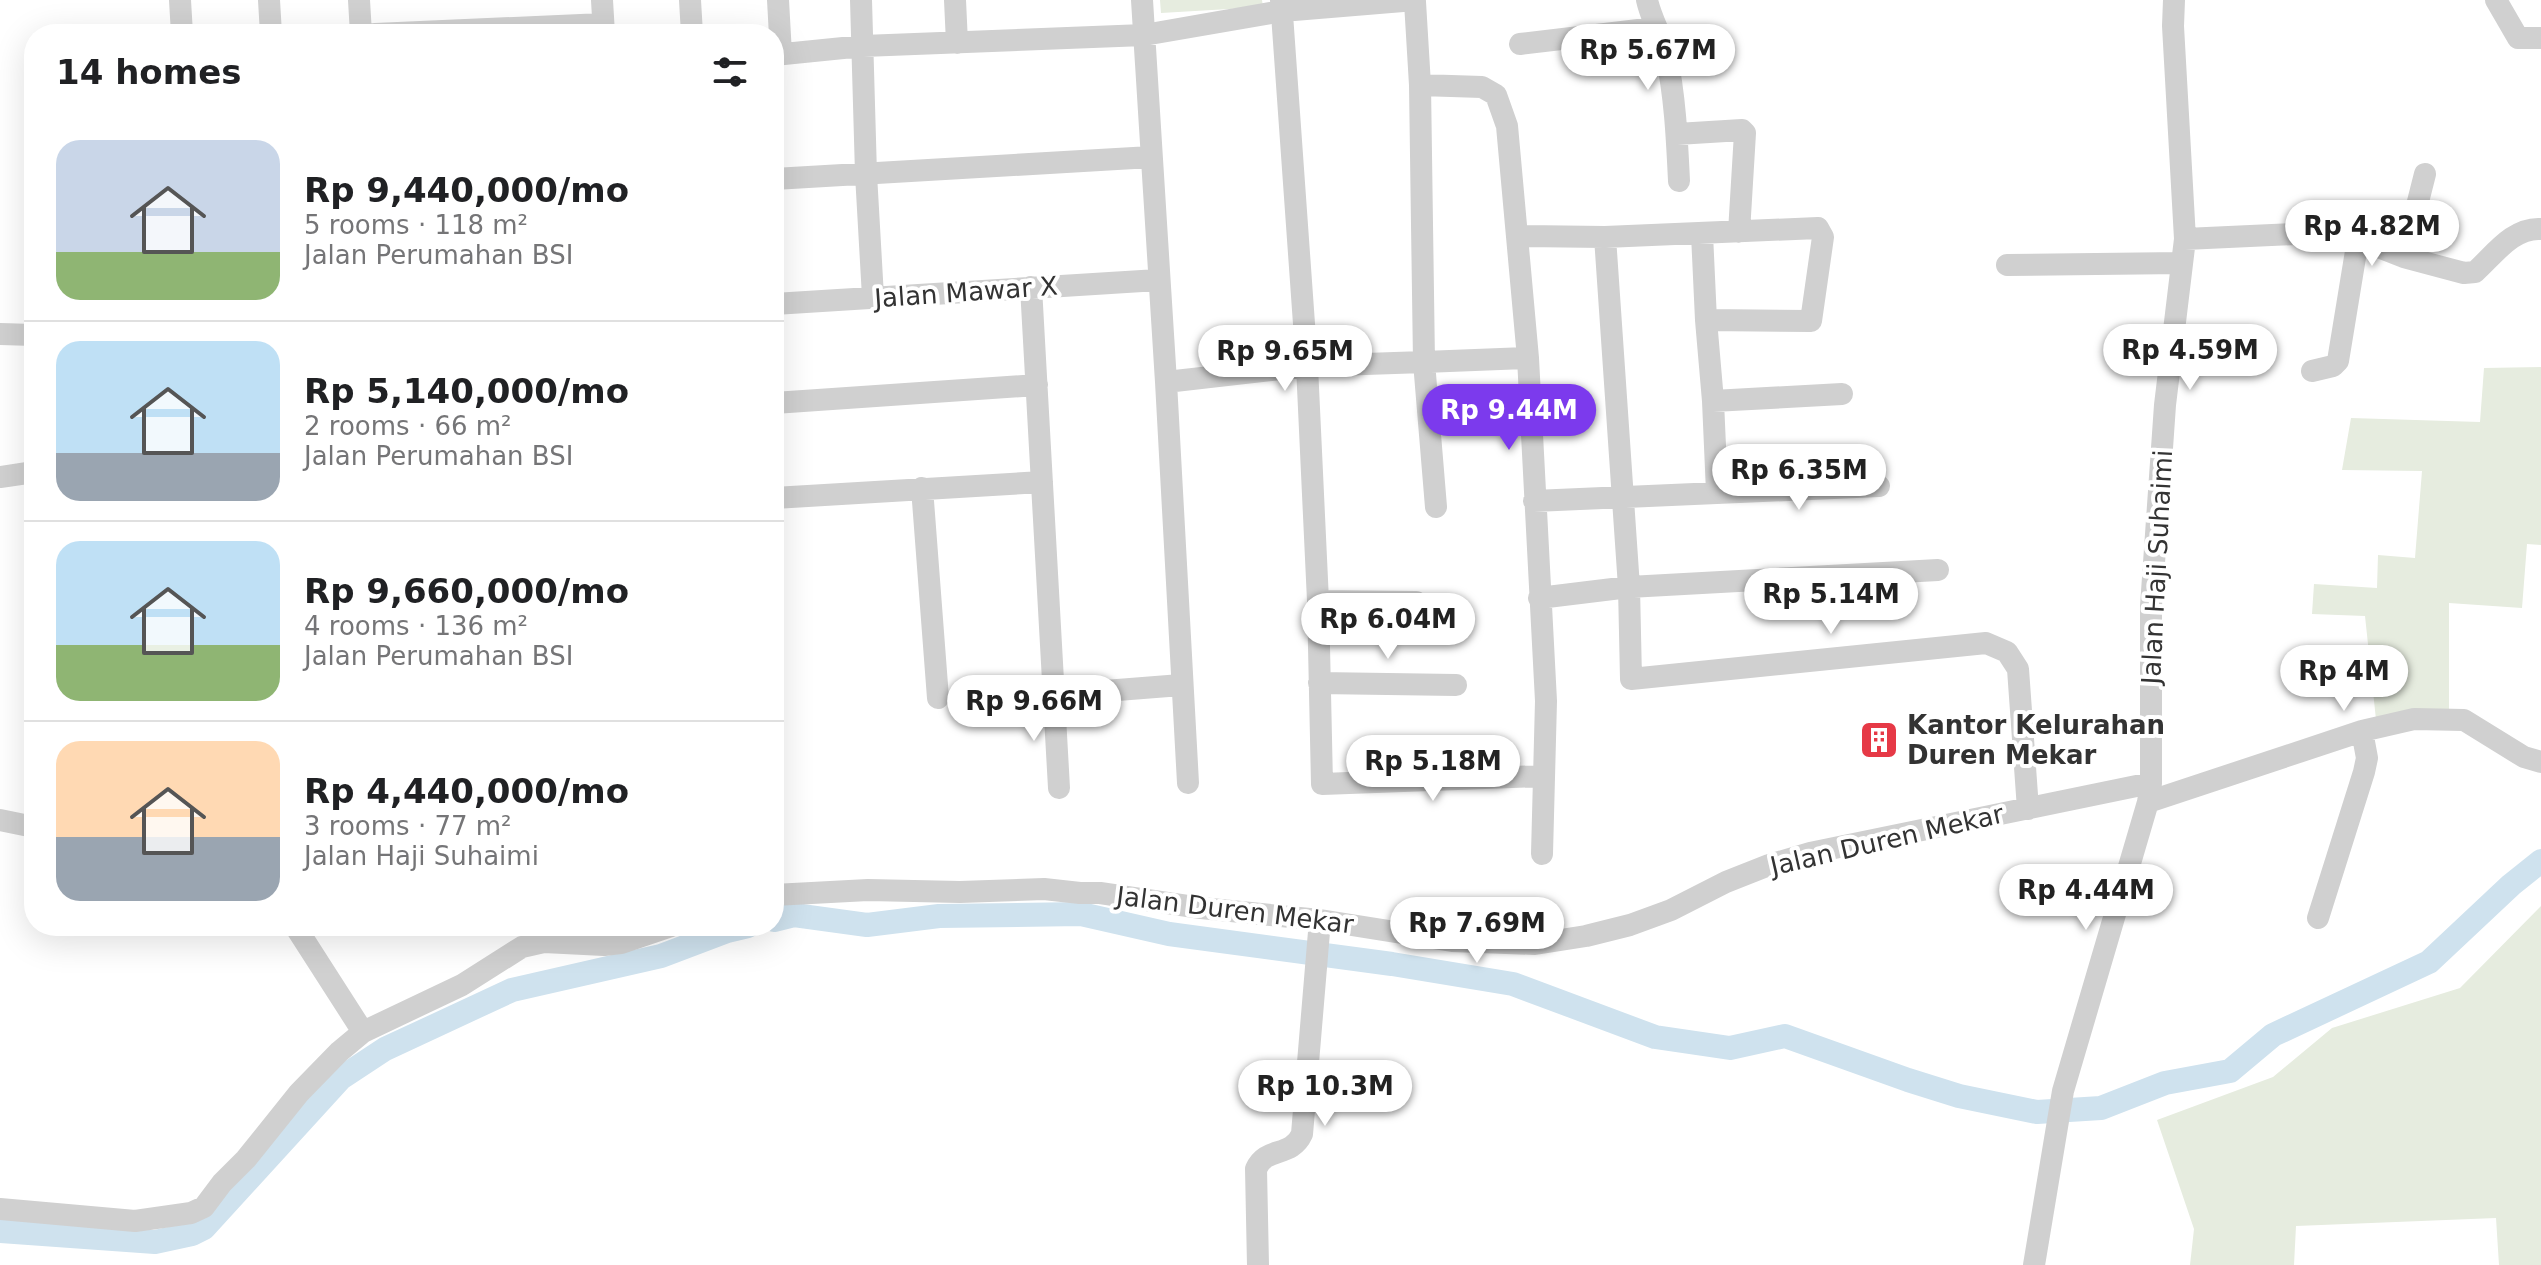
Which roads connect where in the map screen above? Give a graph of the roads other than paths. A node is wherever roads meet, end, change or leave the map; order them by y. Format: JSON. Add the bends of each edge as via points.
{"nodes":[{"id":1,"x":180,"y":0,"type":"edge"},
{"id":2,"x":269,"y":0,"type":"edge"},
{"id":3,"x":359,"y":0,"type":"edge"},
{"id":4,"x":602,"y":0,"type":"edge"},
{"id":5,"x":690,"y":0,"type":"edge"},
{"id":6,"x":778,"y":0,"type":"edge"},
{"id":7,"x":861,"y":0,"type":"edge"},
{"id":8,"x":955,"y":0,"type":"edge"},
{"id":9,"x":1142,"y":0,"type":"edge"},
{"id":10,"x":1647,"y":0,"type":"edge"},
{"id":11,"x":2174,"y":0,"type":"edge"},
{"id":12,"x":2496,"y":0,"type":"edge"},
{"id":13,"x":1415,"y":1,"type":"edge"},
{"id":14,"x":1282,"y":6,"type":"edge"},
{"id":15,"x":181,"y":24,"type":"edge"},
{"id":16,"x":270,"y":24,"type":"edge"},
{"id":17,"x":360,"y":24,"type":"edge"},
{"id":18,"x":603,"y":24,"type":"edge"},
{"id":19,"x":691,"y":24,"type":"edge"},
{"id":20,"x":778,"y":24,"type":"edge"},
{"id":21,"x":1655,"y":28,"type":"junction"},
{"id":22,"x":1144,"y":35,"type":"junction"},
{"id":23,"x":2541,"y":38,"type":"edge"},
{"id":24,"x":957,"y":43,"type":"junction"},
{"id":25,"x":1520,"y":44,"type":"dead end"},
{"id":26,"x":863,"y":46,"type":"junction"},
{"id":27,"x":1717,"y":46,"type":"dead end"},
{"id":28,"x":1666,"y":52,"type":"junction"},
{"id":29,"x":784,"y":53,"type":"edge"},
{"id":30,"x":1420,"y":85,"type":"junction"},
{"id":31,"x":1677,"y":134,"type":"junction"},
{"id":32,"x":1151,"y":157,"type":"junction"},
{"id":33,"x":866,"y":174,"type":"junction"},
{"id":34,"x":2425,"y":174,"type":"dead end"},
{"id":35,"x":784,"y":178,"type":"edge"},
{"id":36,"x":1679,"y":181,"type":"dead end"},
{"id":37,"x":2541,"y":229,"type":"edge"},
{"id":38,"x":1739,"y":232,"type":"junction"},
{"id":39,"x":1702,"y":234,"type":"junction"},
{"id":40,"x":1517,"y":236,"type":"junction"},
{"id":41,"x":1605,"y":237,"type":"junction"},
{"id":42,"x":2185,"y":239,"type":"junction"},
{"id":43,"x":2358,"y":239,"type":"junction"},
{"id":44,"x":2404,"y":257,"type":"junction"},
{"id":45,"x":2181,"y":263,"type":"junction"},
{"id":46,"x":2007,"y":265,"type":"dead end"},
{"id":47,"x":1158,"y":280,"type":"junction"},
{"id":48,"x":1031,"y":287,"type":"junction"},
{"id":49,"x":873,"y":297,"type":"junction"},
{"id":50,"x":784,"y":303,"type":"edge"},
{"id":51,"x":1706,"y":320,"type":"junction"},
{"id":52,"x":0,"y":334,"type":"edge"},
{"id":53,"x":24,"y":335,"type":"edge"},
{"id":54,"x":1528,"y":358,"type":"junction"},
{"id":55,"x":1424,"y":362,"type":"junction"},
{"id":56,"x":1307,"y":366,"type":"junction"},
{"id":57,"x":2312,"y":371,"type":"dead end"},
{"id":58,"x":1166,"y":382,"type":"junction"},
{"id":59,"x":1037,"y":385,"type":"junction"},
{"id":60,"x":1842,"y":394,"type":"dead end"},
{"id":61,"x":1713,"y":401,"type":"junction"},
{"id":62,"x":784,"y":402,"type":"edge"},
{"id":63,"x":24,"y":473,"type":"edge"},
{"id":64,"x":0,"y":477,"type":"edge"},
{"id":65,"x":1042,"y":482,"type":"junction"},
{"id":66,"x":1879,"y":486,"type":"dead end"},
{"id":67,"x":922,"y":488,"type":"junction"},
{"id":68,"x":1717,"y":492,"type":"junction"},
{"id":69,"x":784,"y":497,"type":"edge"},
{"id":70,"x":1624,"y":497,"type":"junction"},
{"id":71,"x":1534,"y":501,"type":"junction"},
{"id":72,"x":1436,"y":507,"type":"dead end"},
{"id":73,"x":1938,"y":570,"type":"dead end"},
{"id":74,"x":1629,"y":587,"type":"junction"},
{"id":75,"x":1539,"y":598,"type":"junction"},
{"id":76,"x":1318,"y":601,"type":"junction"},
{"id":77,"x":1416,"y":602,"type":"dead end"},
{"id":78,"x":1319,"y":683,"type":"junction"},
{"id":79,"x":1181,"y":685,"type":"junction"},
{"id":80,"x":1456,"y":685,"type":"dead end"},
{"id":81,"x":1054,"y":695,"type":"junction"},
{"id":82,"x":938,"y":698,"type":"dead end"},
{"id":83,"x":2362,"y":731,"type":"junction"},
{"id":84,"x":2541,"y":762,"type":"edge"},
{"id":85,"x":1543,"y":776,"type":"junction"},
{"id":86,"x":1188,"y":783,"type":"dead end"},
{"id":87,"x":1059,"y":788,"type":"dead end"},
{"id":88,"x":2150,"y":792,"type":"junction"},
{"id":89,"x":2028,"y":809,"type":"junction"},
{"id":90,"x":0,"y":820,"type":"edge"},
{"id":91,"x":24,"y":825,"type":"edge"},
{"id":92,"x":1542,"y":854,"type":"dead end"},
{"id":93,"x":784,"y":894,"type":"edge"},
{"id":94,"x":2318,"y":918,"type":"dead end"},
{"id":95,"x":1320,"y":920,"type":"junction"},
{"id":96,"x":301,"y":936,"type":"edge"},
{"id":97,"x":642,"y":936,"type":"edge"},
{"id":98,"x":363,"y":1032,"type":"junction"},
{"id":99,"x":0,"y":1209,"type":"edge"},
{"id":100,"x":1258,"y":1265,"type":"edge"},
{"id":101,"x":2034,"y":1265,"type":"edge"}],
"edges":[{"from":1,"to":15,"type":"street"},
{"from":2,"to":16,"type":"street"},
{"from":3,"to":17,"type":"street"},
{"from":4,"to":18,"type":"street"},
{"from":5,"to":19,"type":"street"},
{"from":6,"to":20,"type":"street"},
{"from":7,"to":26,"type":"street"},
{"from":8,"to":24,"type":"street"},
{"from":9,"to":22,"type":"street"},
{"from":10,"to":21,"type":"street"},
{"from":11,"to":42,"type":"street","name":"Jalan Haji Suhaimi"},
{"from":12,"to":23,"type":"street","via":[[2520,39]]},
{"from":13,"to":14,"type":"street"},
{"from":13,"to":30,"type":"street"},
{"from":14,"to":22,"type":"street"},
{"from":14,"to":56,"type":"street"},
{"from":21,"to":25,"type":"street"},
{"from":21,"to":28,"type":"street"},
{"from":22,"to":24,"type":"street"},
{"from":22,"to":32,"type":"street"},
{"from":24,"to":26,"type":"street"},
{"from":26,"to":29,"type":"street"},
{"from":26,"to":33,"type":"street"},
{"from":27,"to":28,"type":"street"},
{"from":28,"to":31,"type":"street"},
{"from":30,"to":40,"type":"street","via":[[1482,87],[1496,95],[1507,126]]},
{"from":30,"to":55,"type":"street"},
{"from":31,"to":36,"type":"street"},
{"from":31,"to":38,"type":"street","via":[[1745,133]]},
{"from":32,"to":33,"type":"street"},
{"from":32,"to":47,"type":"street"},
{"from":33,"to":35,"type":"street"},
{"from":33,"to":49,"type":"street"},
{"from":34,"to":44,"type":"street"},
{"from":37,"to":44,"type":"street","via":[[2517,233],[2475,272]]},
{"from":38,"to":39,"type":"street"},
{"from":38,"to":51,"type":"street","via":[[1821,230],[1811,321]]},
{"from":39,"to":41,"type":"street"},
{"from":39,"to":51,"type":"street"},
{"from":40,"to":41,"type":"street"},
{"from":40,"to":54,"type":"street"},
{"from":41,"to":70,"type":"street"},
{"from":42,"to":43,"type":"street","via":[[2295,234]]},
{"from":42,"to":45,"type":"street","name":"Jalan Haji Suhaimi"},
{"from":43,"to":44,"type":"street"},
{"from":43,"to":57,"type":"street","via":[[2338,361]]},
{"from":45,"to":46,"type":"street"},
{"from":45,"to":88,"type":"street","name":"Jalan Haji Suhaimi","via":[[2151,606]]},
{"from":47,"to":48,"type":"street","name":"Jalan Mawar X"},
{"from":47,"to":58,"type":"street"},
{"from":48,"to":49,"type":"street","name":"Jalan Mawar X"},
{"from":48,"to":59,"type":"street"},
{"from":49,"to":50,"type":"street","name":"Jalan Mawar X"},
{"from":51,"to":61,"type":"street"},
{"from":52,"to":53,"type":"street"},
{"from":54,"to":55,"type":"street"},
{"from":54,"to":71,"type":"street"},
{"from":55,"to":56,"type":"street"},
{"from":55,"to":72,"type":"street"},
{"from":56,"to":58,"type":"street"},
{"from":56,"to":76,"type":"street"},
{"from":58,"to":79,"type":"street"},
{"from":59,"to":62,"type":"street"},
{"from":59,"to":65,"type":"street"},
{"from":60,"to":61,"type":"street"},
{"from":61,"to":68,"type":"street"},
{"from":63,"to":64,"type":"street"},
{"from":65,"to":67,"type":"street"},
{"from":65,"to":81,"type":"street"},
{"from":66,"to":68,"type":"street"},
{"from":67,"to":69,"type":"street"},
{"from":67,"to":82,"type":"street"},
{"from":68,"to":70,"type":"street"},
{"from":70,"to":71,"type":"street"},
{"from":70,"to":74,"type":"street"},
{"from":71,"to":75,"type":"street"},
{"from":73,"to":74,"type":"street"},
{"from":74,"to":75,"type":"street"},
{"from":74,"to":89,"type":"street","via":[[1631,679],[1986,643],[2007,652],[2018,669]]},
{"from":75,"to":85,"type":"street","via":[[1546,701]]},
{"from":76,"to":77,"type":"street"},
{"from":76,"to":78,"type":"street"},
{"from":78,"to":80,"type":"street"},
{"from":78,"to":85,"type":"street","via":[[1322,784]]},
{"from":79,"to":81,"type":"street"},
{"from":79,"to":86,"type":"street"},
{"from":81,"to":87,"type":"street"},
{"from":83,"to":84,"type":"street","name":"Jalan Duren Mekar","via":[[2414,719],[2464,720]]},
{"from":83,"to":88,"type":"street","name":"Jalan Duren Mekar"},
{"from":83,"to":94,"type":"street","via":[[2364,772]]},
{"from":85,"to":92,"type":"street"},
{"from":88,"to":89,"type":"street","name":"Jalan Duren Mekar"},
{"from":88,"to":101,"type":"street","name":"Jalan Haji Suhaimi","via":[[2063,1091]]},
{"from":89,"to":95,"type":"street","name":"Jalan Duren Mekar","via":[[1810,853],[1726,882],[1630,925],[1572,939],[1535,944],[1452,941]]},
{"from":90,"to":91,"type":"street"},
{"from":93,"to":95,"type":"street","name":"Jalan Duren Mekar","via":[[1044,889]]},
{"from":95,"to":100,"type":"street","via":[[1302,1134],[1291,1149],[1264,1157],[1256,1169]]},
{"from":96,"to":98,"type":"street"},
{"from":97,"to":98,"type":"street","via":[[604,945],[544,942],[522,947],[462,985]]},
{"from":98,"to":99,"type":"street","via":[[299,1093],[204,1207],[135,1221]]}]}
